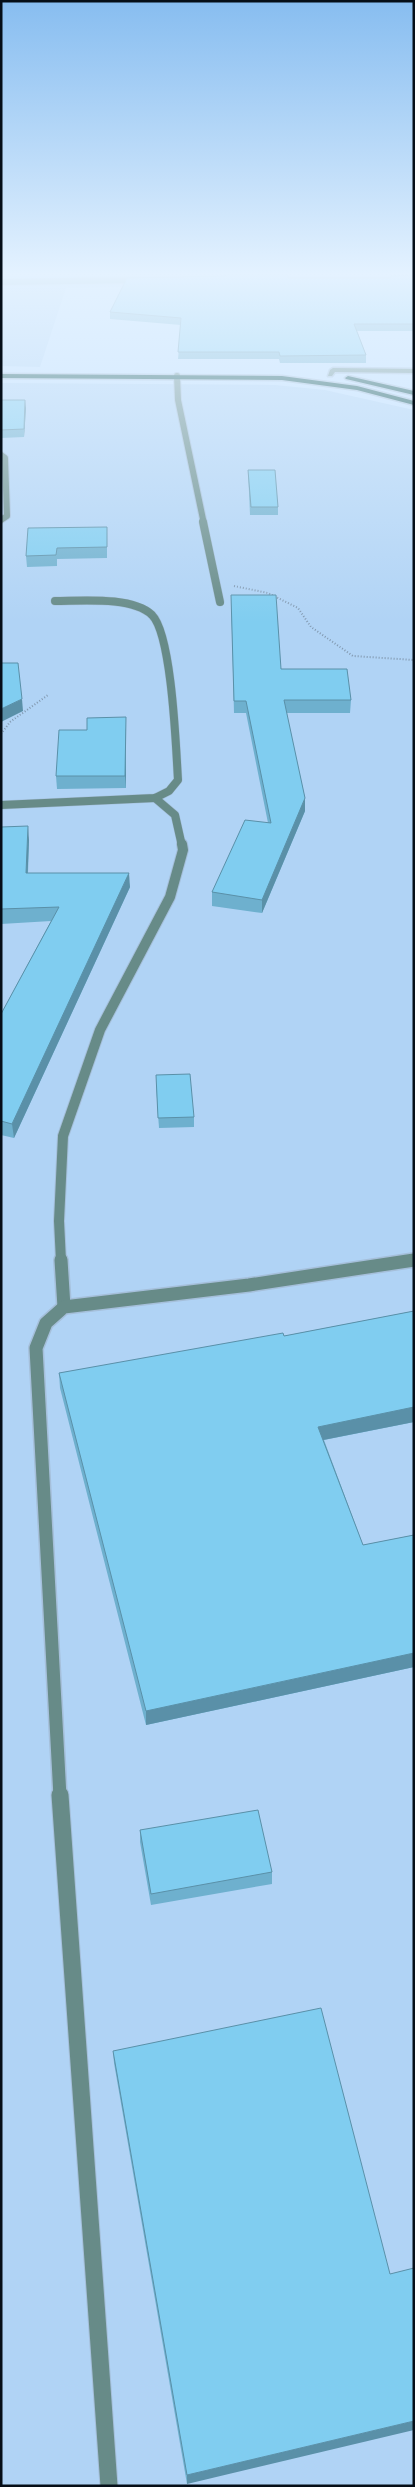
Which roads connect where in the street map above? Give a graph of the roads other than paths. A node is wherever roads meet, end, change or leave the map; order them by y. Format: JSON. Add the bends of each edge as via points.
{"nodes":[{"id":1,"x":177,"y":390,"type":"edge"},
{"id":2,"x":365,"y":390,"type":"edge"},
{"id":3,"x":414,"y":403,"type":"edge"},
{"id":4,"x":1,"y":455,"type":"edge"},
{"id":5,"x":3,"y":470,"type":"edge"},
{"id":6,"x":4,"y":488,"type":"edge"},
{"id":7,"x":4,"y":507,"type":"edge"},
{"id":8,"x":1,"y":520,"type":"edge"},
{"id":9,"x":55,"y":601,"type":"dead end"},
{"id":10,"x":220,"y":602,"type":"dead end"},
{"id":11,"x":155,"y":798,"type":"junction"},
{"id":12,"x":1,"y":805,"type":"edge"},
{"id":13,"x":414,"y":1260,"type":"edge"},
{"id":14,"x":64,"y":1307,"type":"junction"},
{"id":15,"x":109,"y":2486,"type":"edge"}],
"edges":[{"from":1,"to":10,"type":"lane"},
{"from":2,"to":3,"type":"main road"},
{"from":4,"to":5,"type":"lane","via":[[5,458]]},
{"from":5,"to":6,"type":"lane"},
{"from":6,"to":7,"type":"lane"},
{"from":7,"to":8,"type":"lane","via":[[7,516]]},
{"from":9,"to":11,"type":"lane","via":[[119,603],[140,608],[154,617],[167,660],[178,780],[169,791]]},
{"from":11,"to":12,"type":"lane"},
{"from":11,"to":14,"type":"lane","via":[[175,815],[183,850],[170,897],[100,1030],[63,1136],[59,1221]]},
{"from":13,"to":14,"type":"lane","via":[[249,1285]]},
{"from":14,"to":15,"type":"lane","via":[[46,1323],[36,1348],[64,1881]]}]}
